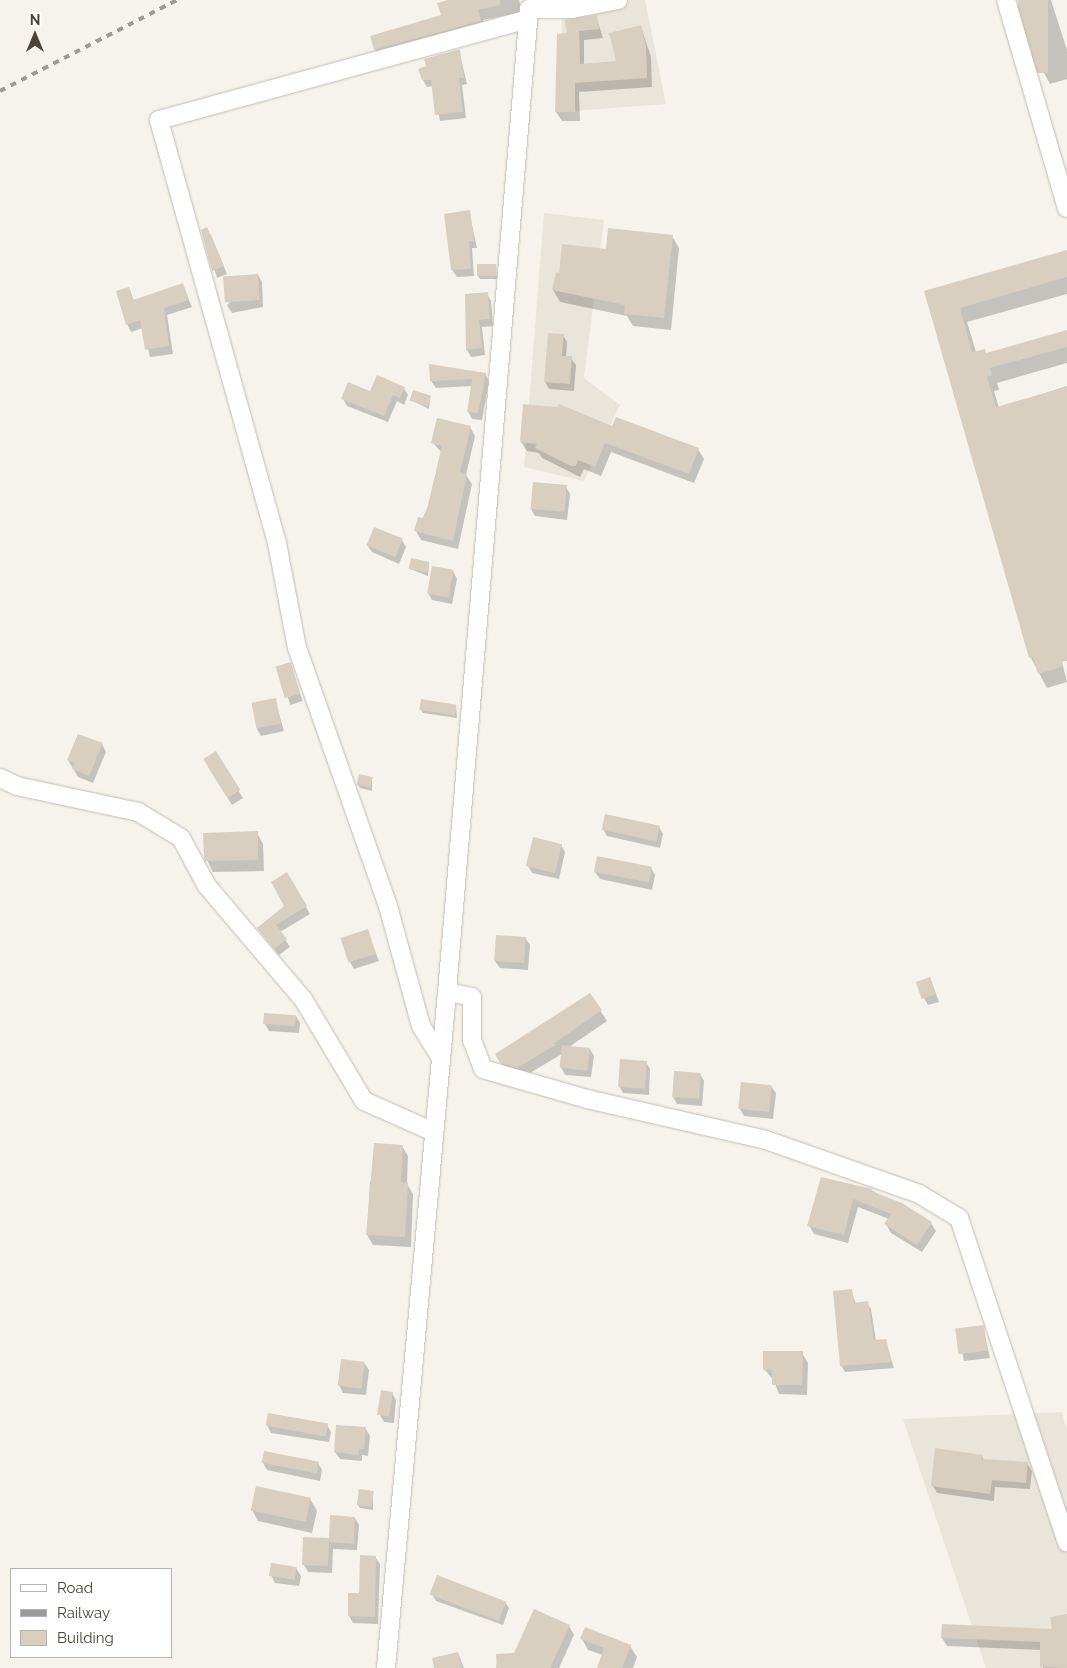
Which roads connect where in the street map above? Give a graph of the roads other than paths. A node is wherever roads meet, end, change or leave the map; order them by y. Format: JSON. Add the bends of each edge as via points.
{"nodes":[{"id":1,"x":618,"y":0,"type":"edge"},
{"id":2,"x":1006,"y":0,"type":"edge"},
{"id":3,"x":528,"y":14,"type":"junction"},
{"id":4,"x":1067,"y":208,"type":"edge"},
{"id":5,"x":0,"y":778,"type":"edge"},
{"id":6,"x":447,"y":992,"type":"junction"},
{"id":7,"x":441,"y":1058,"type":"junction"},
{"id":8,"x":434,"y":1132,"type":"junction"},
{"id":9,"x":1067,"y":1542,"type":"edge"},
{"id":10,"x":386,"y":1668,"type":"edge"}],
"edges":[{"from":1,"to":3,"type":"street"},
{"from":2,"to":4,"type":"street"},
{"from":3,"to":6,"type":"street"},
{"from":3,"to":7,"type":"street","via":[[158,120],[277,543],[297,648],[388,906],[421,1026]]},
{"from":5,"to":8,"type":"street","via":[[17,786],[138,812],[181,838],[207,886],[304,1000],[364,1101]]},
{"from":6,"to":7,"type":"street"},
{"from":6,"to":9,"type":"street","via":[[472,998],[472,1040],[483,1069],[587,1099],[766,1140],[919,1194],[959,1218]]},
{"from":7,"to":8,"type":"street"},
{"from":8,"to":10,"type":"street"}]}
